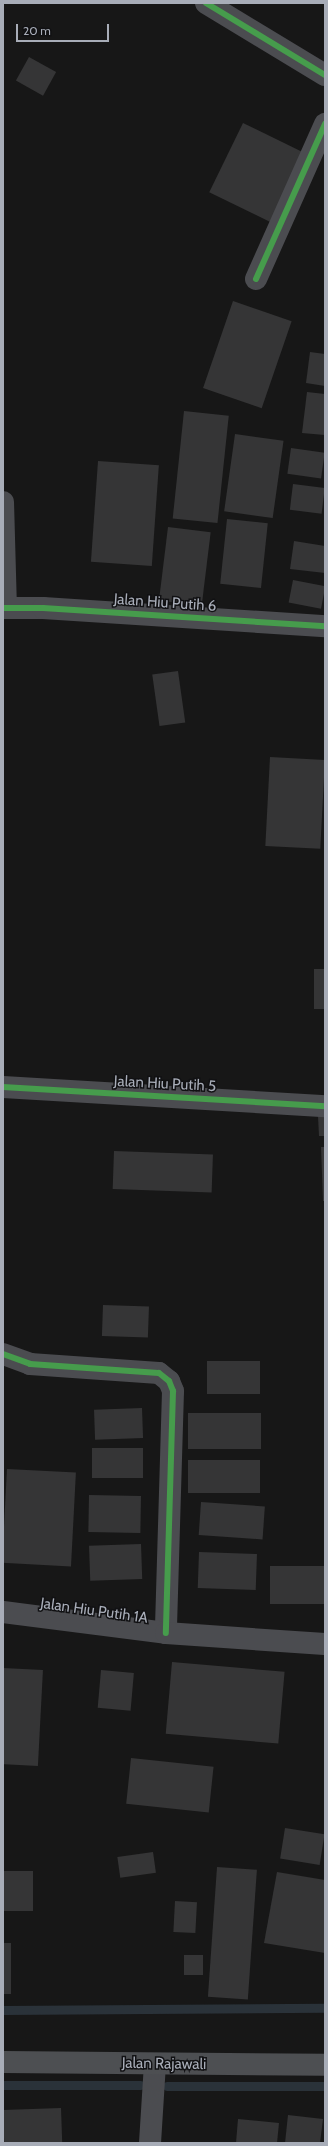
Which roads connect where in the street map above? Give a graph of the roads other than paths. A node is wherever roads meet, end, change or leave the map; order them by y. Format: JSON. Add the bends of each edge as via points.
{"nodes":[{"id":1,"x":206,"y":3,"type":"edge"},
{"id":2,"x":325,"y":75,"type":"edge"},
{"id":3,"x":325,"y":124,"type":"edge"},
{"id":4,"x":256,"y":279,"type":"dead end"},
{"id":5,"x":3,"y":502,"type":"edge"},
{"id":6,"x":4,"y":608,"type":"edge"},
{"id":7,"x":325,"y":626,"type":"edge"},
{"id":8,"x":3,"y":1087,"type":"edge"},
{"id":9,"x":325,"y":1106,"type":"edge"},
{"id":10,"x":3,"y":1354,"type":"edge"},
{"id":11,"x":3,"y":1612,"type":"edge"},
{"id":12,"x":166,"y":1633,"type":"junction"},
{"id":13,"x":325,"y":1644,"type":"edge"},
{"id":14,"x":3,"y":2062,"type":"edge"},
{"id":15,"x":155,"y":2064,"type":"junction"},
{"id":16,"x":325,"y":2065,"type":"edge"},
{"id":17,"x":150,"y":2143,"type":"edge"}],
"edges":[{"from":1,"to":2,"type":"street"},
{"from":3,"to":4,"type":"street"},
{"from":5,"to":6,"type":"street"},
{"from":6,"to":7,"type":"street","name":"Jalan Hiu Putih 6"},
{"from":8,"to":9,"type":"street","name":"Jalan Hiu Putih 5"},
{"from":10,"to":12,"type":"street","via":[[30,1364],[159,1373],[169,1381],[173,1391]]},
{"from":11,"to":12,"type":"street","name":"Jalan Hiu Putih 1A"},
{"from":12,"to":13,"type":"street","name":"Jalan Hiu Putih 1A"},
{"from":14,"to":15,"type":"main road","name":"Jalan Rajawali"},
{"from":15,"to":16,"type":"main road","name":"Jalan Rajawali"},
{"from":15,"to":17,"type":"street"}]}
